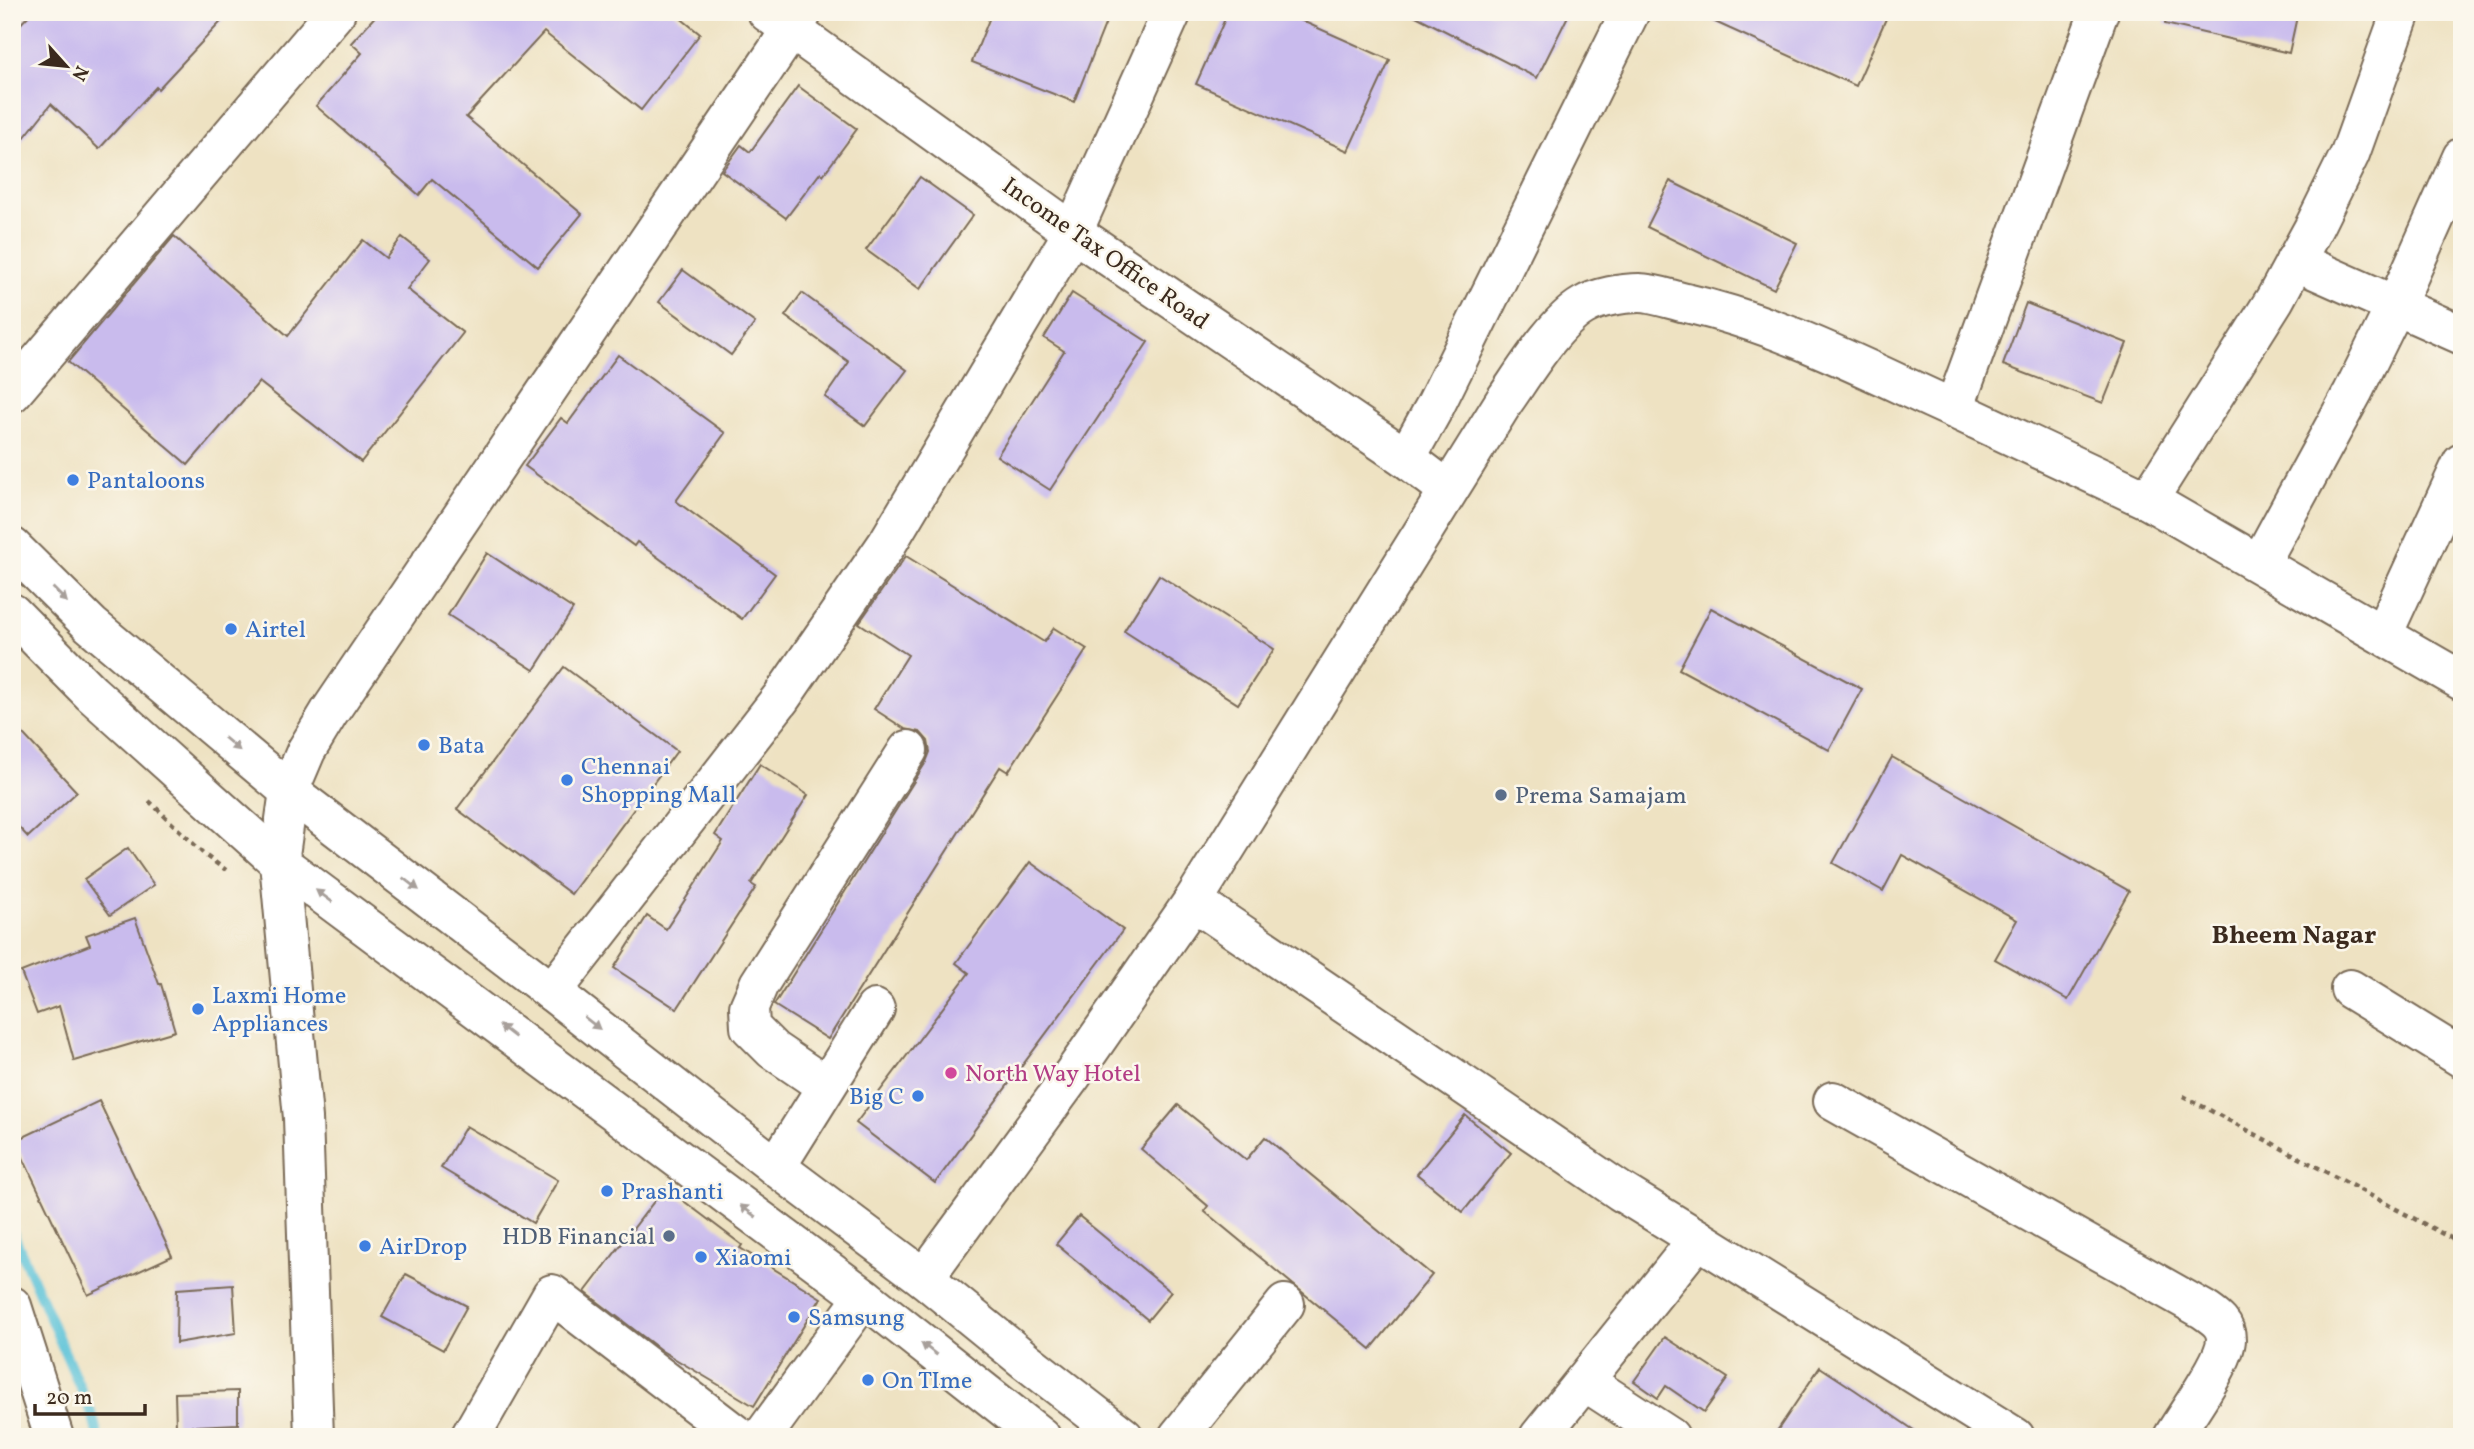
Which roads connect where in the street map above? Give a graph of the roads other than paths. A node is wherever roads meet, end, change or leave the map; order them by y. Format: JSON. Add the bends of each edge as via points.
{"nodes":[{"id":1,"x":336,"y":12,"type":"edge"},
{"id":2,"x":1172,"y":12,"type":"edge"},
{"id":3,"x":1630,"y":12,"type":"edge"},
{"id":4,"x":2099,"y":12,"type":"edge"},
{"id":5,"x":2401,"y":12,"type":"edge"},
{"id":6,"x":787,"y":18,"type":"edge"},
{"id":7,"x":2462,"y":157,"type":"edge"},
{"id":8,"x":1073,"y":232,"type":"junction"},
{"id":9,"x":2295,"y":261,"type":"junction"},
{"id":10,"x":2396,"y":305,"type":"junction"},
{"id":11,"x":2462,"y":335,"type":"edge"},
{"id":12,"x":12,"y":393,"type":"edge"},
{"id":13,"x":1954,"y":409,"type":"junction"},
{"id":14,"x":1406,"y":458,"type":"junction"},
{"id":15,"x":2462,"y":463,"type":"edge"},
{"id":16,"x":1448,"y":490,"type":"junction"},
{"id":17,"x":2148,"y":500,"type":"junction"},
{"id":18,"x":12,"y":547,"type":"edge"},
{"id":19,"x":2260,"y":563,"type":"junction"},
{"id":20,"x":12,"y":613,"type":"edge"},
{"id":21,"x":2383,"y":634,"type":"junction"},
{"id":22,"x":2462,"y":681,"type":"edge"},
{"id":23,"x":908,"y":750,"type":"dead end"},
{"id":24,"x":289,"y":791,"type":"junction"},
{"id":25,"x":279,"y":862,"type":"junction"},
{"id":26,"x":1193,"y":901,"type":"junction"},
{"id":27,"x":2350,"y":989,"type":"dead end"},
{"id":28,"x":552,"y":992,"type":"junction"},
{"id":29,"x":875,"y":1009,"type":"dead end"},
{"id":30,"x":2462,"y":1058,"type":"edge"},
{"id":31,"x":826,"y":1086,"type":"junction"},
{"id":32,"x":1833,"y":1101,"type":"dead end"},
{"id":33,"x":776,"y":1167,"type":"junction"},
{"id":34,"x":1698,"y":1240,"type":"junction"},
{"id":35,"x":925,"y":1278,"type":"junction"},
{"id":36,"x":864,"y":1297,"type":"junction"},
{"id":37,"x":1285,"y":1304,"type":"dead end"},
{"id":38,"x":12,"y":1306,"type":"edge"},
{"id":39,"x":1584,"y":1381,"type":"junction"},
{"id":40,"x":54,"y":1437,"type":"edge"},
{"id":41,"x":314,"y":1437,"type":"edge"},
{"id":42,"x":470,"y":1437,"type":"edge"},
{"id":43,"x":739,"y":1437,"type":"edge"},
{"id":44,"x":762,"y":1437,"type":"edge"},
{"id":45,"x":1041,"y":1437,"type":"edge"},
{"id":46,"x":1124,"y":1437,"type":"edge"},
{"id":47,"x":1178,"y":1437,"type":"edge"},
{"id":48,"x":1539,"y":1437,"type":"edge"},
{"id":49,"x":1670,"y":1437,"type":"edge"},
{"id":50,"x":2015,"y":1437,"type":"edge"},
{"id":51,"x":2173,"y":1437,"type":"edge"}],
"edges":[{"from":1,"to":12,"type":"street"},
{"from":2,"to":8,"type":"street"},
{"from":3,"to":14,"type":"street"},
{"from":4,"to":13,"type":"street"},
{"from":5,"to":9,"type":"street","via":[[2350,154]]},
{"from":6,"to":8,"type":"street","name":"Income Tax Office Road"},
{"from":6,"to":24,"type":"street","via":[[329,713]]},
{"from":7,"to":10,"type":"street"},
{"from":8,"to":14,"type":"street","name":"Income Tax Office Road"},
{"from":8,"to":28,"type":"street","via":[[873,566],[781,698]]},
{"from":9,"to":10,"type":"street"},
{"from":9,"to":17,"type":"street"},
{"from":10,"to":11,"type":"street"},
{"from":10,"to":19,"type":"street"},
{"from":13,"to":16,"type":"street","via":[[1791,337],[1714,309],[1642,293],[1612,296],[1583,306],[1540,351]]},
{"from":13,"to":17,"type":"street"},
{"from":14,"to":16,"type":"street","name":"Income Tax Office Road"},
{"from":15,"to":21,"type":"street"},
{"from":16,"to":26,"type":"street"},
{"from":17,"to":19,"type":"street"},
{"from":18,"to":24,"type":"street","one_way":true,"via":[[91,625]]},
{"from":19,"to":21,"type":"street"},
{"from":20,"to":25,"type":"street","via":[[91,693]]},
{"from":21,"to":22,"type":"street"},
{"from":23,"to":31,"type":"street","via":[[759,984],[749,1007],[750,1027],[773,1050]]},
{"from":24,"to":25,"type":"street"},
{"from":24,"to":28,"type":"street","one_way":true},
{"from":36,"to":25,"type":"street","one_way":true},
{"from":25,"to":41,"type":"street","via":[[303,1118]]},
{"from":26,"to":34,"type":"street"},
{"from":26,"to":35,"type":"street"},
{"from":27,"to":30,"type":"street"},
{"from":28,"to":33,"type":"street","one_way":true},
{"from":29,"to":31,"type":"street"},
{"from":31,"to":33,"type":"street"},
{"from":32,"to":51,"type":"street","via":[[2221,1322],[2226,1339],[2221,1360]]},
{"from":33,"to":35,"type":"street"},
{"from":34,"to":39,"type":"street"},
{"from":34,"to":50,"type":"street"},
{"from":35,"to":46,"type":"street"},
{"from":36,"to":44,"type":"street"},
{"from":45,"to":36,"type":"street","one_way":true},
{"from":37,"to":47,"type":"street"},
{"from":38,"to":40,"type":"street"},
{"from":39,"to":48,"type":"street"},
{"from":39,"to":49,"type":"street"},
{"from":42,"to":43,"type":"street","via":[[552,1294]]}]}
